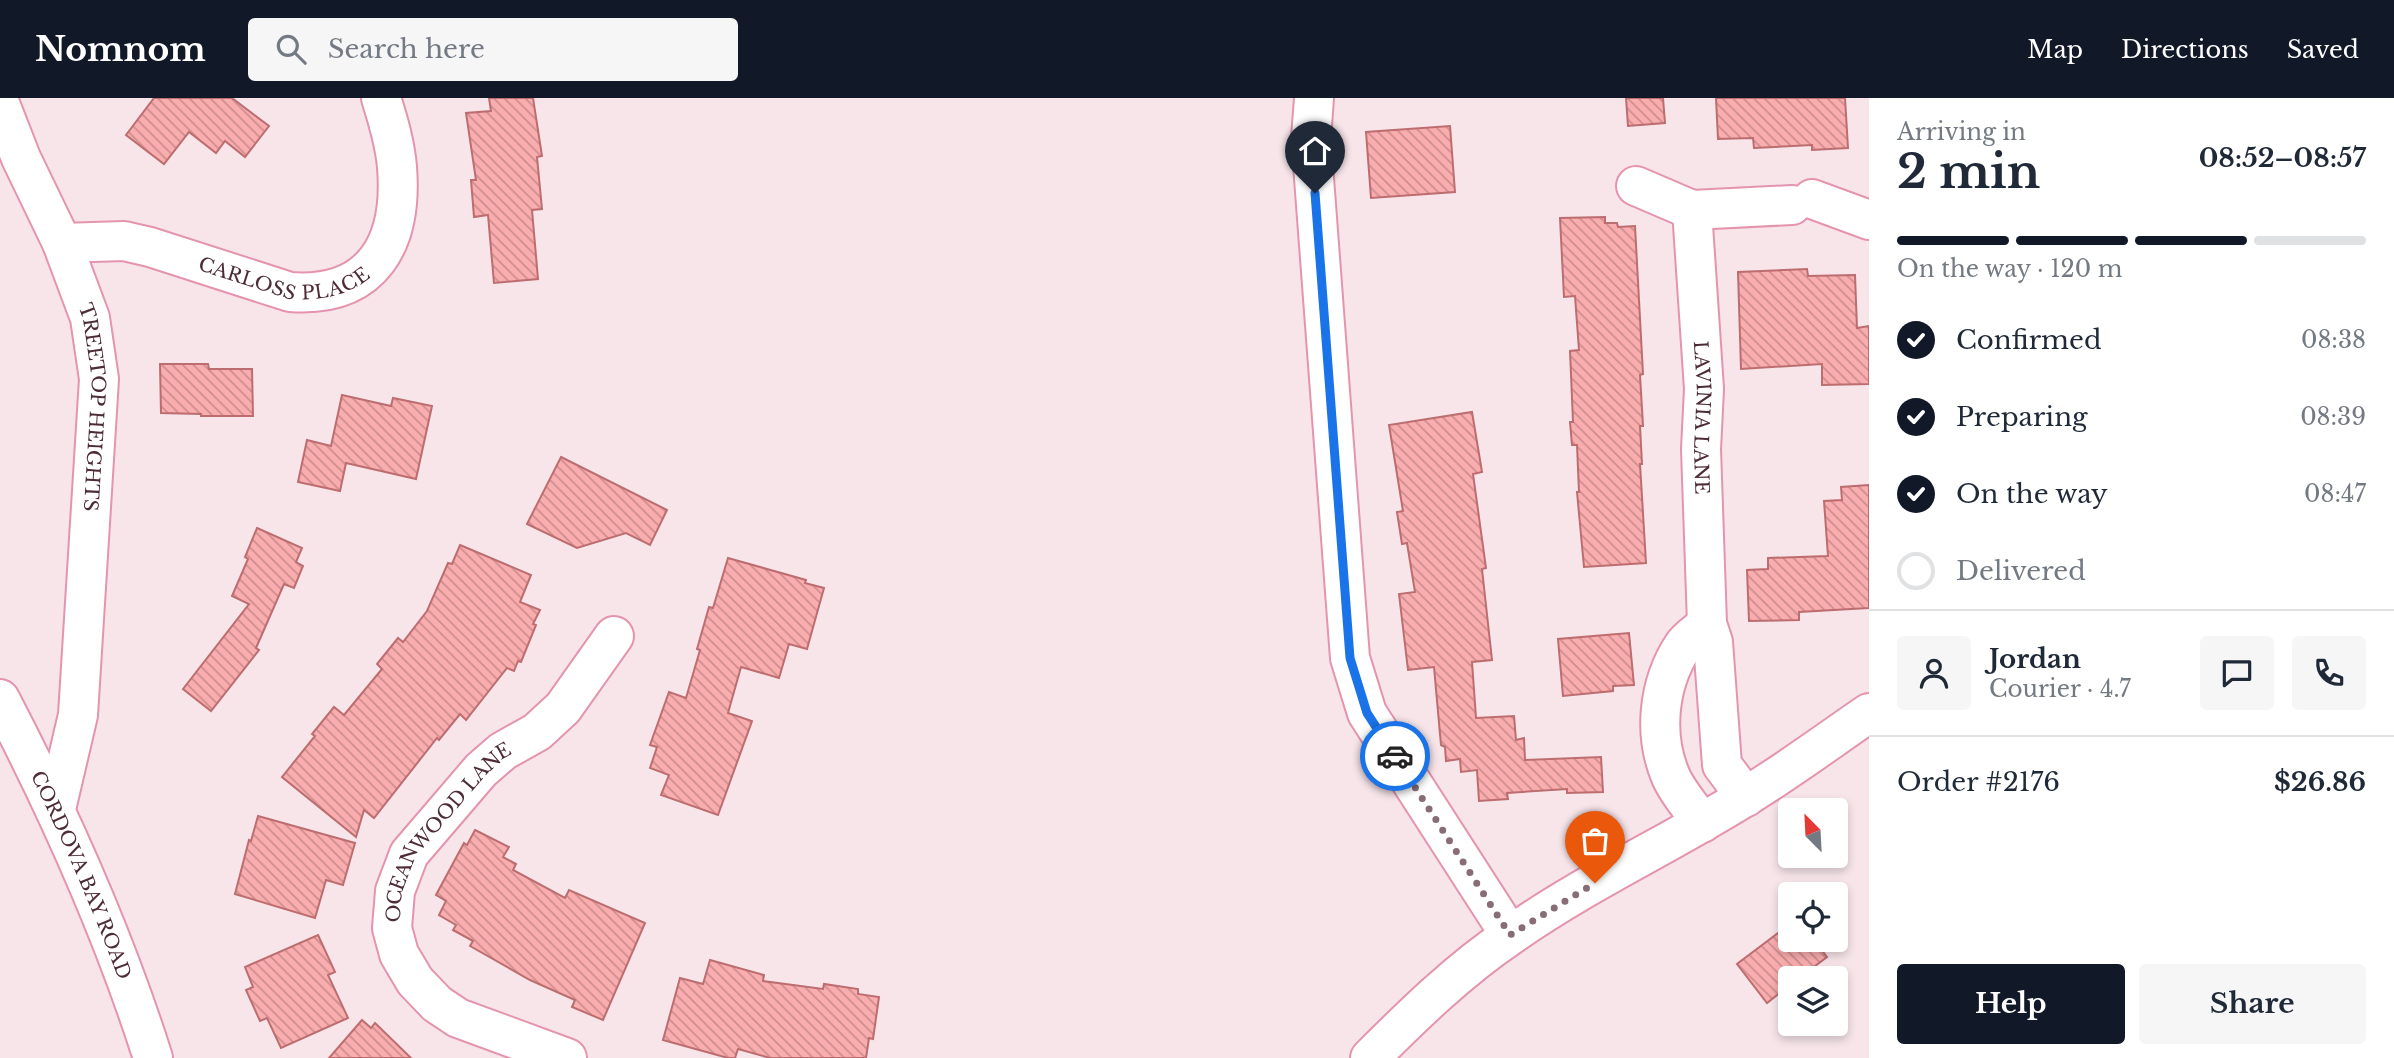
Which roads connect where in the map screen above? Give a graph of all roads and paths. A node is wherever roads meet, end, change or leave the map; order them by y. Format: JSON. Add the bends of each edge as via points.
{"nodes":[{"id":1,"x":381,"y":98,"type":"edge"},
{"id":2,"x":1314,"y":98,"type":"edge"},
{"id":3,"x":0,"y":104,"type":"edge"},
{"id":4,"x":1636,"y":186,"type":"dead end"},
{"id":5,"x":1692,"y":210,"type":"junction"},
{"id":6,"x":1869,"y":220,"type":"edge"},
{"id":7,"x":62,"y":243,"type":"junction"},
{"id":8,"x":1707,"y":624,"type":"junction"},
{"id":9,"x":614,"y":636,"type":"dead end"},
{"id":10,"x":0,"y":699,"type":"edge"},
{"id":11,"x":1869,"y":713,"type":"edge"},
{"id":12,"x":1746,"y":797,"type":"junction"},
{"id":13,"x":57,"y":809,"type":"junction"},
{"id":14,"x":1702,"y":823,"type":"junction"},
{"id":15,"x":1510,"y":935,"type":"junction"},
{"id":16,"x":153,"y":1058,"type":"edge"},
{"id":17,"x":567,"y":1058,"type":"edge"},
{"id":18,"x":1370,"y":1058,"type":"edge"}],
"edges":[{"from":1,"to":7,"type":"street","name":"CARLOSS PLACE","via":[[397,166],[397,206],[393,231],[381,255],[353,282],[314,294],[290,292],[124,241]]},
{"from":2,"to":15,"type":"street","via":[[1311,138],[1350,658],[1367,713]]},
{"from":3,"to":7,"type":"street","name":"TREETOP HEIGHTS"},
{"from":4,"to":5,"type":"street"},
{"from":5,"to":6,"type":"street","via":[[1802,202]]},
{"from":5,"to":8,"type":"street","name":"LAVINIA LANE","via":[[1704,388],[1700,449]]},
{"from":7,"to":13,"type":"street","name":"TREETOP HEIGHTS","via":[[90,318],[99,379],[78,715]]},
{"from":8,"to":12,"type":"street","name":"LAVINIA LANE","via":[[1713,642],[1722,765]]},
{"from":8,"to":14,"type":"street","via":[[1684,644],[1665,682],[1660,716],[1663,752],[1672,779]]},
{"from":9,"to":17,"type":"street","name":"OCEANWOOD LANE","via":[[563,708],[537,732],[503,751],[472,780],[409,854],[394,891],[392,928],[399,954],[415,981],[437,1004],[458,1018]]},
{"from":10,"to":13,"type":"street","name":"CORDOVA BAY ROAD"},
{"from":11,"to":12,"type":"street"},
{"from":12,"to":14,"type":"street"},
{"from":13,"to":16,"type":"street","name":"CORDOVA BAY ROAD"},
{"from":14,"to":15,"type":"street"},
{"from":15,"to":18,"type":"street","via":[[1419,1010]]}]}
